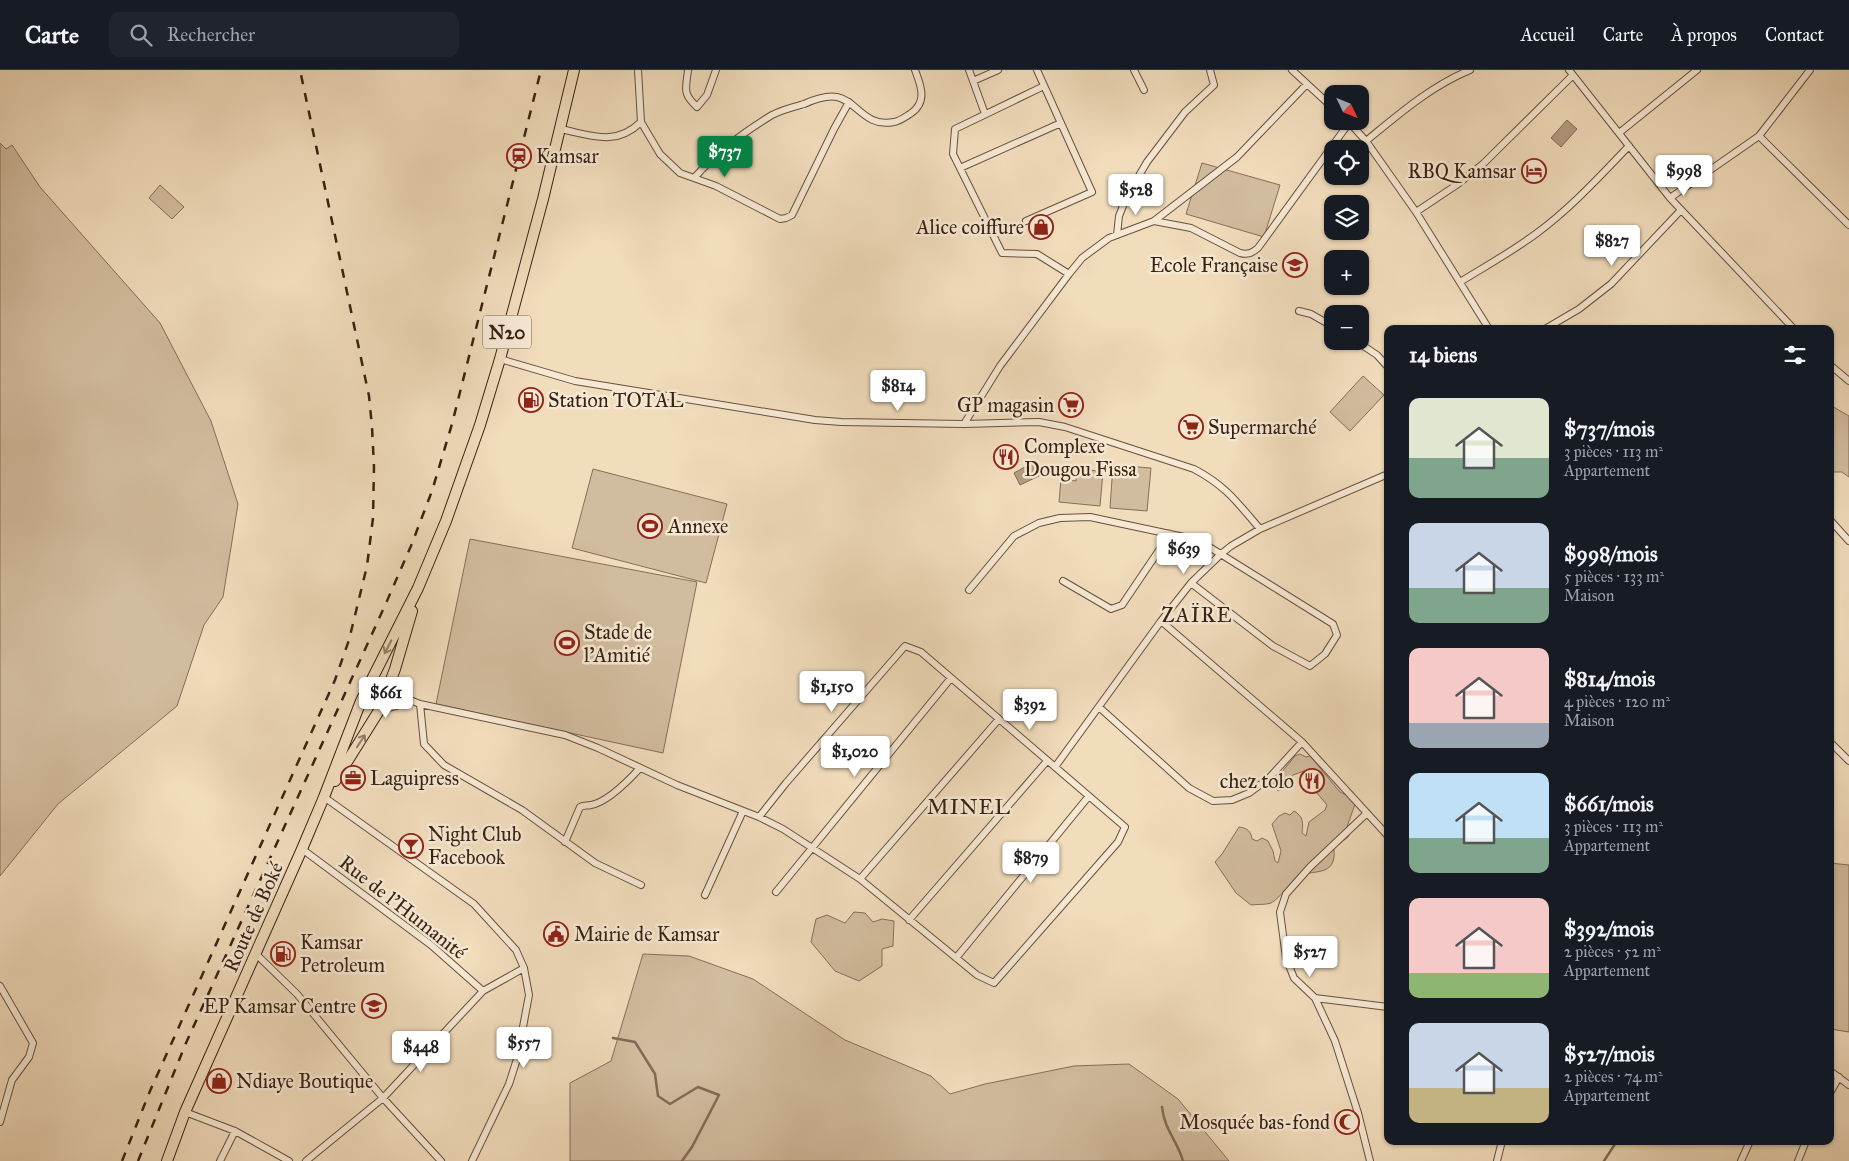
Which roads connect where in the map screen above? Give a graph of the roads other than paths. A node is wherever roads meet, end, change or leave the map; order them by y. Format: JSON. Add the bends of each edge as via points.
{"nodes":[{"id":1,"x":574,"y":70,"type":"edge"},
{"id":2,"x":638,"y":70,"type":"edge"},
{"id":3,"x":688,"y":70,"type":"edge"},
{"id":4,"x":716,"y":70,"type":"edge"},
{"id":5,"x":914,"y":70,"type":"edge"},
{"id":6,"x":969,"y":70,"type":"edge"},
{"id":7,"x":998,"y":70,"type":"edge"},
{"id":8,"x":1037,"y":70,"type":"edge"},
{"id":9,"x":1134,"y":70,"type":"edge"},
{"id":10,"x":1210,"y":70,"type":"edge"},
{"id":11,"x":1292,"y":70,"type":"edge"},
{"id":12,"x":1470,"y":70,"type":"edge"},
{"id":13,"x":1697,"y":70,"type":"edge"},
{"id":14,"x":1810,"y":70,"type":"edge"},
{"id":15,"x":1571,"y":72,"type":"edge"},
{"id":16,"x":973,"y":81,"type":"junction"},
{"id":17,"x":1307,"y":84,"type":"junction"},
{"id":18,"x":1044,"y":86,"type":"junction"},
{"id":19,"x":1144,"y":90,"type":"dead end"},
{"id":20,"x":1324,"y":100,"type":"edge"},
{"id":21,"x":850,"y":102,"type":"junction"},
{"id":22,"x":985,"y":114,"type":"junction"},
{"id":23,"x":641,"y":122,"type":"junction"},
{"id":24,"x":1061,"y":123,"type":"junction"},
{"id":25,"x":560,"y":129,"type":"junction"},
{"id":26,"x":1343,"y":130,"type":"edge"},
{"id":27,"x":1356,"y":130,"type":"edge"},
{"id":28,"x":1619,"y":133,"type":"junction"},
{"id":29,"x":1759,"y":136,"type":"junction"},
{"id":30,"x":1365,"y":140,"type":"edge"},
{"id":31,"x":1367,"y":140,"type":"edge"},
{"id":32,"x":1369,"y":145,"type":"edge"},
{"id":33,"x":1629,"y":146,"type":"junction"},
{"id":34,"x":960,"y":168,"type":"junction"},
{"id":35,"x":695,"y":178,"type":"junction"},
{"id":36,"x":1670,"y":198,"type":"junction"},
{"id":37,"x":1681,"y":210,"type":"junction"},
{"id":38,"x":1416,"y":212,"type":"junction"},
{"id":39,"x":1026,"y":221,"type":"dead end"},
{"id":40,"x":1154,"y":221,"type":"junction"},
{"id":41,"x":1849,"y":226,"type":"edge"},
{"id":42,"x":1117,"y":235,"type":"junction"},
{"id":43,"x":1068,"y":274,"type":"junction"},
{"id":44,"x":1460,"y":282,"type":"junction"},
{"id":45,"x":1299,"y":311,"type":"dead end"},
{"id":46,"x":1324,"y":321,"type":"edge"},
{"id":47,"x":1487,"y":325,"type":"edge"},
{"id":48,"x":1552,"y":325,"type":"edge"},
{"id":49,"x":1790,"y":325,"type":"edge"},
{"id":50,"x":1369,"y":350,"type":"edge"},
{"id":51,"x":500,"y":360,"type":"junction"},
{"id":52,"x":1384,"y":363,"type":"edge"},
{"id":53,"x":1834,"y":368,"type":"edge"},
{"id":54,"x":1849,"y":381,"type":"edge"},
{"id":55,"x":964,"y":424,"type":"junction"},
{"id":56,"x":1384,"y":476,"type":"edge"},
{"id":57,"x":1834,"y":524,"type":"edge"},
{"id":58,"x":1260,"y":529,"type":"junction"},
{"id":59,"x":1170,"y":534,"type":"junction"},
{"id":60,"x":1849,"y":541,"type":"edge"},
{"id":61,"x":1222,"y":554,"type":"junction"},
{"id":62,"x":1063,"y":581,"type":"dead end"},
{"id":63,"x":1191,"y":583,"type":"junction"},
{"id":64,"x":418,"y":588,"type":"junction"},
{"id":65,"x":969,"y":590,"type":"dead end"},
{"id":66,"x":1161,"y":621,"type":"junction"},
{"id":67,"x":951,"y":678,"type":"junction"},
{"id":68,"x":371,"y":679,"type":"junction"},
{"id":69,"x":390,"y":686,"type":"junction"},
{"id":70,"x":410,"y":700,"type":"junction"},
{"id":71,"x":361,"y":702,"type":"junction"},
{"id":72,"x":420,"y":704,"type":"junction"},
{"id":73,"x":1100,"y":708,"type":"junction"},
{"id":74,"x":380,"y":709,"type":"junction"},
{"id":75,"x":999,"y":719,"type":"junction"},
{"id":76,"x":1302,"y":742,"type":"junction"},
{"id":77,"x":1834,"y":746,"type":"edge"},
{"id":78,"x":1847,"y":757,"type":"edge"},
{"id":79,"x":1048,"y":761,"type":"junction"},
{"id":80,"x":1056,"y":767,"type":"junction"},
{"id":81,"x":640,"y":768,"type":"junction"},
{"id":82,"x":1089,"y":796,"type":"junction"},
{"id":83,"x":324,"y":797,"type":"junction"},
{"id":84,"x":744,"y":811,"type":"junction"},
{"id":85,"x":1367,"y":813,"type":"junction"},
{"id":86,"x":759,"y":817,"type":"junction"},
{"id":87,"x":1384,"y":832,"type":"edge"},
{"id":88,"x":566,"y":842,"type":"junction"},
{"id":89,"x":811,"y":848,"type":"junction"},
{"id":90,"x":302,"y":849,"type":"junction"},
{"id":91,"x":860,"y":879,"type":"junction"},
{"id":92,"x":641,"y":885,"type":"dead end"},
{"id":93,"x":776,"y":892,"type":"dead end"},
{"id":94,"x":705,"y":895,"type":"dead end"},
{"id":95,"x":909,"y":920,"type":"junction"},
{"id":96,"x":256,"y":954,"type":"junction"},
{"id":97,"x":956,"y":958,"type":"junction"},
{"id":98,"x":524,"y":968,"type":"junction"},
{"id":99,"x":0,"y":986,"type":"edge"},
{"id":100,"x":483,"y":992,"type":"junction"},
{"id":101,"x":1315,"y":998,"type":"junction"},
{"id":102,"x":1384,"y":1007,"type":"edge"},
{"id":103,"x":1834,"y":1074,"type":"edge"},
{"id":104,"x":1839,"y":1077,"type":"junction"},
{"id":105,"x":1849,"y":1085,"type":"edge"},
{"id":106,"x":1834,"y":1086,"type":"edge"},
{"id":107,"x":383,"y":1098,"type":"junction"},
{"id":108,"x":185,"y":1112,"type":"junction"},
{"id":109,"x":0,"y":1122,"type":"edge"},
{"id":110,"x":235,"y":1131,"type":"junction"},
{"id":111,"x":1501,"y":1145,"type":"edge"},
{"id":112,"x":1748,"y":1145,"type":"edge"},
{"id":113,"x":1804,"y":1145,"type":"edge"},
{"id":114,"x":167,"y":1161,"type":"edge"},
{"id":115,"x":220,"y":1161,"type":"edge"},
{"id":116,"x":289,"y":1161,"type":"edge"},
{"id":117,"x":306,"y":1161,"type":"edge"},
{"id":118,"x":441,"y":1161,"type":"edge"},
{"id":119,"x":472,"y":1161,"type":"edge"},
{"id":120,"x":1370,"y":1161,"type":"edge"},
{"id":121,"x":1497,"y":1161,"type":"edge"},
{"id":122,"x":1741,"y":1161,"type":"edge"},
{"id":123,"x":1798,"y":1161,"type":"edge"}],
"edges":[{"from":1,"to":25,"type":"main road","number":"N20"},
{"from":2,"to":23,"type":"street"},
{"from":3,"to":4,"type":"street","via":[[686,92],[688,99],[697,107],[707,95]]},
{"from":5,"to":21,"type":"street","via":[[922,99],[905,118],[888,123],[872,120]]},
{"from":6,"to":16,"type":"street"},
{"from":7,"to":16,"type":"street"},
{"from":8,"to":18,"type":"street"},
{"from":9,"to":19,"type":"street"},
{"from":10,"to":42,"type":"street","via":[[1214,84],[1185,112],[1147,162],[1127,196],[1119,216]]},
{"from":11,"to":17,"type":"street"},
{"from":12,"to":31,"type":"street","via":[[1449,79]]},
{"from":13,"to":28,"type":"street"},
{"from":14,"to":29,"type":"street"},
{"from":15,"to":28,"type":"street"},
{"from":15,"to":38,"type":"street","via":[[1541,108],[1484,163]]},
{"from":16,"to":22,"type":"street"},
{"from":17,"to":20,"type":"street"},
{"from":17,"to":40,"type":"street","via":[[1237,157]]},
{"from":18,"to":22,"type":"street"},
{"from":18,"to":24,"type":"street"},
{"from":21,"to":35,"type":"street","via":[[836,96],[773,114],[710,160]]},
{"from":21,"to":35,"type":"street","via":[[790,217],[780,219]]},
{"from":22,"to":34,"type":"street","via":[[955,129],[953,154]]},
{"from":23,"to":25,"type":"street","via":[[624,135],[606,138]]},
{"from":23,"to":35,"type":"street","via":[[660,154],[680,173]]},
{"from":24,"to":34,"type":"street"},
{"from":24,"to":39,"type":"street","via":[[1092,192]]},
{"from":25,"to":51,"type":"main road","number":"N20"},
{"from":26,"to":40,"type":"street","via":[[1252,253],[1240,253],[1190,228]]},
{"from":27,"to":30,"type":"street"},
{"from":28,"to":33,"type":"street"},
{"from":29,"to":36,"type":"street"},
{"from":29,"to":41,"type":"street"},
{"from":32,"to":38,"type":"street"},
{"from":33,"to":36,"type":"street"},
{"from":33,"to":44,"type":"street","via":[[1590,188],[1539,232]]},
{"from":34,"to":43,"type":"street","via":[[1002,253],[1037,254]]},
{"from":36,"to":37,"type":"street"},
{"from":37,"to":48,"type":"street","via":[[1612,284]]},
{"from":37,"to":49,"type":"street"},
{"from":38,"to":44,"type":"street"},
{"from":40,"to":42,"type":"street"},
{"from":42,"to":43,"type":"street","via":[[1082,258]]},
{"from":43,"to":55,"type":"street","via":[[1000,366]]},
{"from":44,"to":47,"type":"street"},
{"from":45,"to":46,"type":"street"},
{"from":50,"to":52,"type":"street"},
{"from":51,"to":55,"type":"street","via":[[576,381],[815,420]]},
{"from":51,"to":64,"type":"main road","number":"N20","via":[[446,521]]},
{"from":53,"to":54,"type":"street"},
{"from":55,"to":58,"type":"street","via":[[1039,422],[1056,425],[1194,469],[1228,491]]},
{"from":56,"to":58,"type":"street"},
{"from":57,"to":60,"type":"street"},
{"from":58,"to":61,"type":"street"},
{"from":59,"to":61,"type":"street","via":[[1198,540]]},
{"from":59,"to":62,"type":"street","via":[[1122,606],[1111,608]]},
{"from":59,"to":65,"type":"street","via":[[1090,516],[1039,523],[1014,536]]},
{"from":61,"to":63,"type":"street"},
{"from":61,"to":63,"type":"street","via":[[1333,624],[1337,635],[1325,654],[1310,666],[1273,646]]},
{"from":63,"to":66,"type":"street"},
{"from":64,"to":68,"type":"main road","number":"N20","one_way":true},
{"from":64,"to":69,"type":"main road","number":"N20"},
{"from":66,"to":73,"type":"street"},
{"from":66,"to":76,"type":"street"},
{"from":67,"to":75,"type":"street"},
{"from":67,"to":86,"type":"street","via":[[920,652],[905,646]]},
{"from":67,"to":89,"type":"street"},
{"from":68,"to":69,"type":"street"},
{"from":68,"to":71,"type":"main road","number":"N20"},
{"from":69,"to":70,"type":"street"},
{"from":69,"to":74,"type":"main road","number":"N20"},
{"from":70,"to":72,"type":"street"},
{"from":70,"to":74,"type":"street"},
{"from":71,"to":74,"type":"street"},
{"from":71,"to":83,"type":"main road","number":"N20"},
{"from":72,"to":81,"type":"street","via":[[566,735]]},
{"from":72,"to":88,"type":"street","via":[[424,744],[444,765],[522,810]]},
{"from":73,"to":76,"type":"street","via":[[1189,788],[1213,801],[1232,800],[1249,793],[1268,779]]},
{"from":73,"to":80,"type":"street"},
{"from":83,"to":74,"type":"main road","number":"N20","one_way":true},
{"from":75,"to":79,"type":"street"},
{"from":75,"to":91,"type":"street"},
{"from":76,"to":85,"type":"street"},
{"from":77,"to":78,"type":"street"},
{"from":79,"to":80,"type":"street"},
{"from":79,"to":95,"type":"street"},
{"from":80,"to":82,"type":"street"},
{"from":81,"to":84,"type":"street"},
{"from":81,"to":88,"type":"street","via":[[610,795],[592,805],[580,807]]},
{"from":82,"to":97,"type":"street"},
{"from":82,"to":97,"type":"street","via":[[1125,827],[1118,842],[994,983],[977,975]]},
{"from":83,"to":90,"type":"main road","name":"Route de Boké"},
{"from":83,"to":98,"type":"street","via":[[474,904],[516,950]]},
{"from":84,"to":86,"type":"street"},
{"from":84,"to":94,"type":"street"},
{"from":85,"to":87,"type":"street"},
{"from":85,"to":101,"type":"street","via":[[1286,894],[1280,912],[1289,968],[1294,978]]},
{"from":86,"to":89,"type":"street"},
{"from":88,"to":92,"type":"street","via":[[594,863]]},
{"from":89,"to":91,"type":"street"},
{"from":89,"to":93,"type":"street"},
{"from":90,"to":96,"type":"main road","name":"Route de Boké"},
{"from":90,"to":100,"type":"street","name":"Rue de l'Humanité","via":[[430,945]]},
{"from":91,"to":95,"type":"street"},
{"from":95,"to":97,"type":"street"},
{"from":96,"to":107,"type":"street","via":[[297,994]]},
{"from":96,"to":108,"type":"main road","name":"Route de Boké"},
{"from":98,"to":100,"type":"street"},
{"from":98,"to":119,"type":"street","via":[[529,995],[517,1059],[509,1084]]},
{"from":99,"to":109,"type":"street","via":[[33,1043],[29,1057],[12,1080]]},
{"from":100,"to":107,"type":"street"},
{"from":101,"to":102,"type":"street"},
{"from":101,"to":120,"type":"street","via":[[1335,1041]]},
{"from":103,"to":104,"type":"street"},
{"from":104,"to":105,"type":"street"},
{"from":104,"to":106,"type":"street"},
{"from":107,"to":117,"type":"street"},
{"from":107,"to":118,"type":"street"},
{"from":108,"to":110,"type":"street"},
{"from":108,"to":114,"type":"main road","name":"Route de Boké"},
{"from":110,"to":115,"type":"street"},
{"from":110,"to":116,"type":"street"},
{"from":111,"to":121,"type":"street"},
{"from":112,"to":122,"type":"street"},
{"from":113,"to":123,"type":"street"}]}
